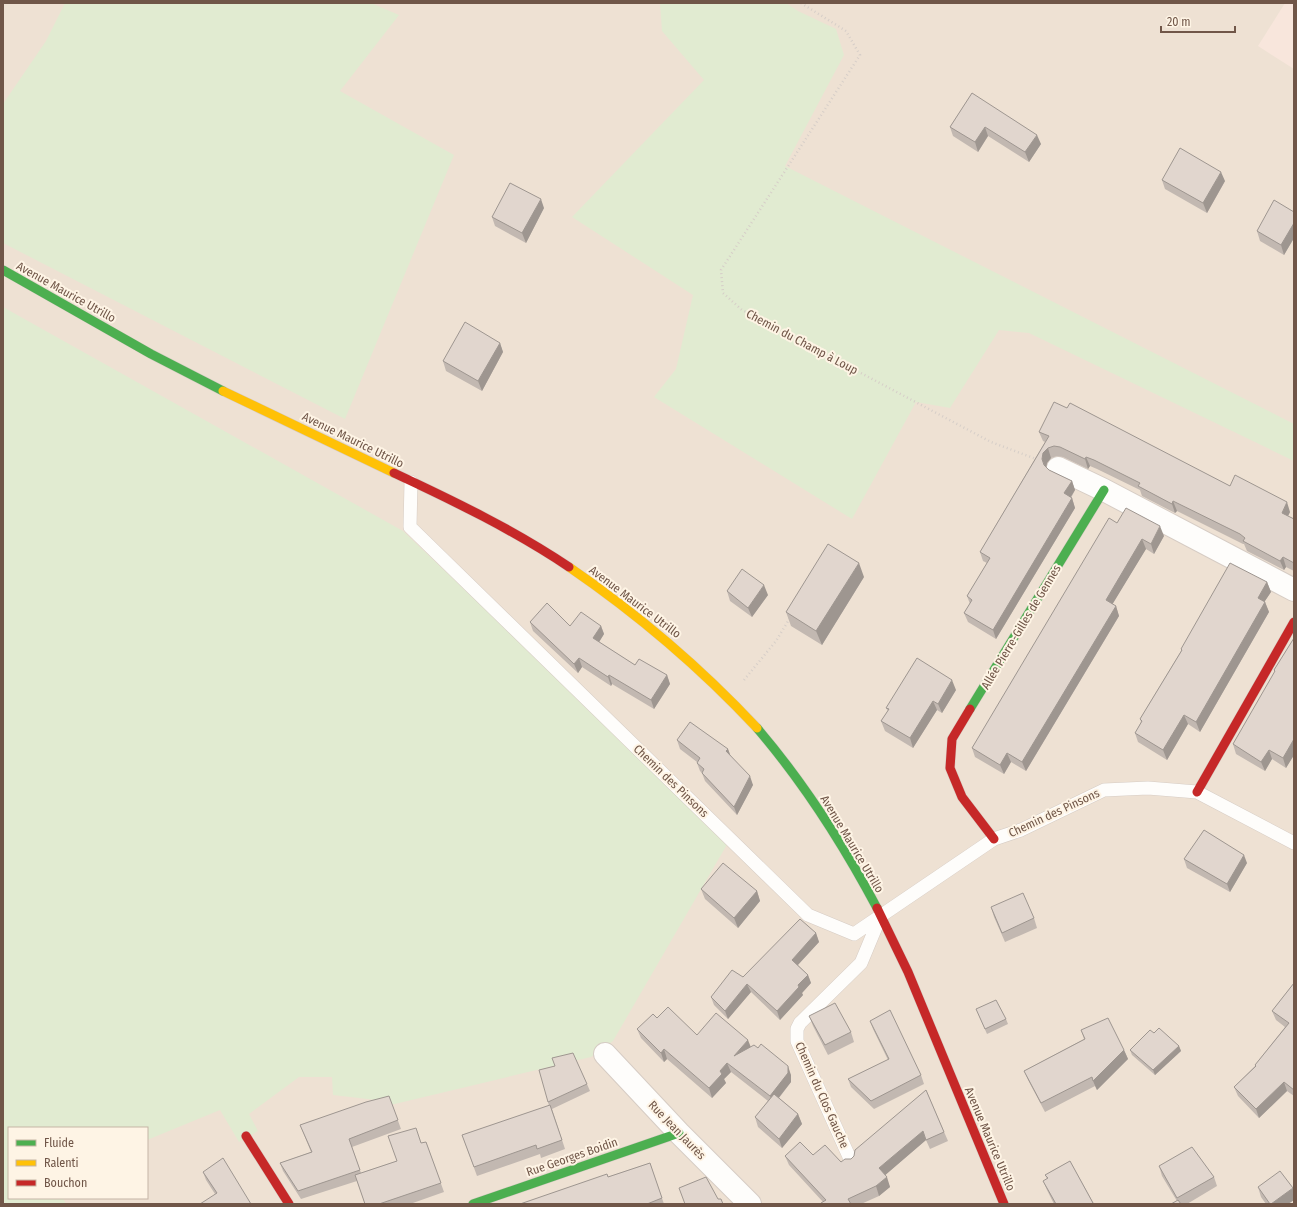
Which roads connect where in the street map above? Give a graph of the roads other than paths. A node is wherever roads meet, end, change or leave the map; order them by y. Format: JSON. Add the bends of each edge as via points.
{"nodes":[{"id":1,"x":3,"y":270,"type":"edge"},
{"id":2,"x":1058,"y":468,"type":"road end"},
{"id":3,"x":411,"y":482,"type":"junction"},
{"id":4,"x":1104,"y":490,"type":"junction"},
{"id":5,"x":1294,"y":590,"type":"edge"},
{"id":6,"x":1294,"y":622,"type":"edge"},
{"id":7,"x":950,"y":768,"type":"joint"},
{"id":8,"x":1197,"y":792,"type":"junction"},
{"id":9,"x":994,"y":839,"type":"junction"},
{"id":10,"x":1294,"y":843,"type":"edge"},
{"id":11,"x":881,"y":915,"type":"junction"},
{"id":12,"x":605,"y":1054,"type":"dead end"},
{"id":13,"x":679,"y":1133,"type":"junction"},
{"id":14,"x":246,"y":1136,"type":"dead end"},
{"id":15,"x":851,"y":1161,"type":"edge"},
{"id":16,"x":289,"y":1204,"type":"edge"},
{"id":17,"x":473,"y":1204,"type":"edge"},
{"id":18,"x":750,"y":1204,"type":"edge"},
{"id":19,"x":1004,"y":1204,"type":"edge"}],
"edges":[{"from":1,"to":3,"type":"main road","name":"Avenue Maurice Utrillo","via":[[216,388]]},
{"from":2,"to":4,"type":"street"},
{"from":3,"to":11,"type":"main road","name":"Avenue Maurice Utrillo","via":[[476,513],[569,567],[619,602],[698,667],[760,732],[788,766],[842,847]]},
{"from":3,"to":11,"type":"lane","name":"Chemin des Pinsons","via":[[410,527],[808,916],[854,934]]},
{"from":4,"to":5,"type":"street"},
{"from":4,"to":7,"type":"main road","name":"Allée Pierre-Gilles de Gennes","via":[[952,739]]},
{"from":6,"to":8,"type":"main road"},
{"from":7,"to":9,"type":"main road","name":"Chemin des Pinsons","via":[[962,797]]},
{"from":8,"to":9,"type":"lane","name":"Chemin des Pinsons","via":[[1148,788],[1104,790],[1021,830]]},
{"from":8,"to":10,"type":"lane","name":"Chemin des Pinsons"},
{"from":9,"to":11,"type":"lane","name":"Chemin des Pinsons"},
{"from":11,"to":15,"type":"lane","name":"Chemin du Clos Gauche","via":[[861,963],[800,1023],[797,1030],[797,1041]]},
{"from":11,"to":19,"type":"main road","name":"Avenue Maurice Utrillo"},
{"from":12,"to":13,"type":"street","name":"Rue Jean Jaurès"},
{"from":13,"to":17,"type":"main road","name":"Rue Georges Boidin"},
{"from":13,"to":18,"type":"street","name":"Rue Jean Jaurès"},
{"from":14,"to":16,"type":"main road"}]}
